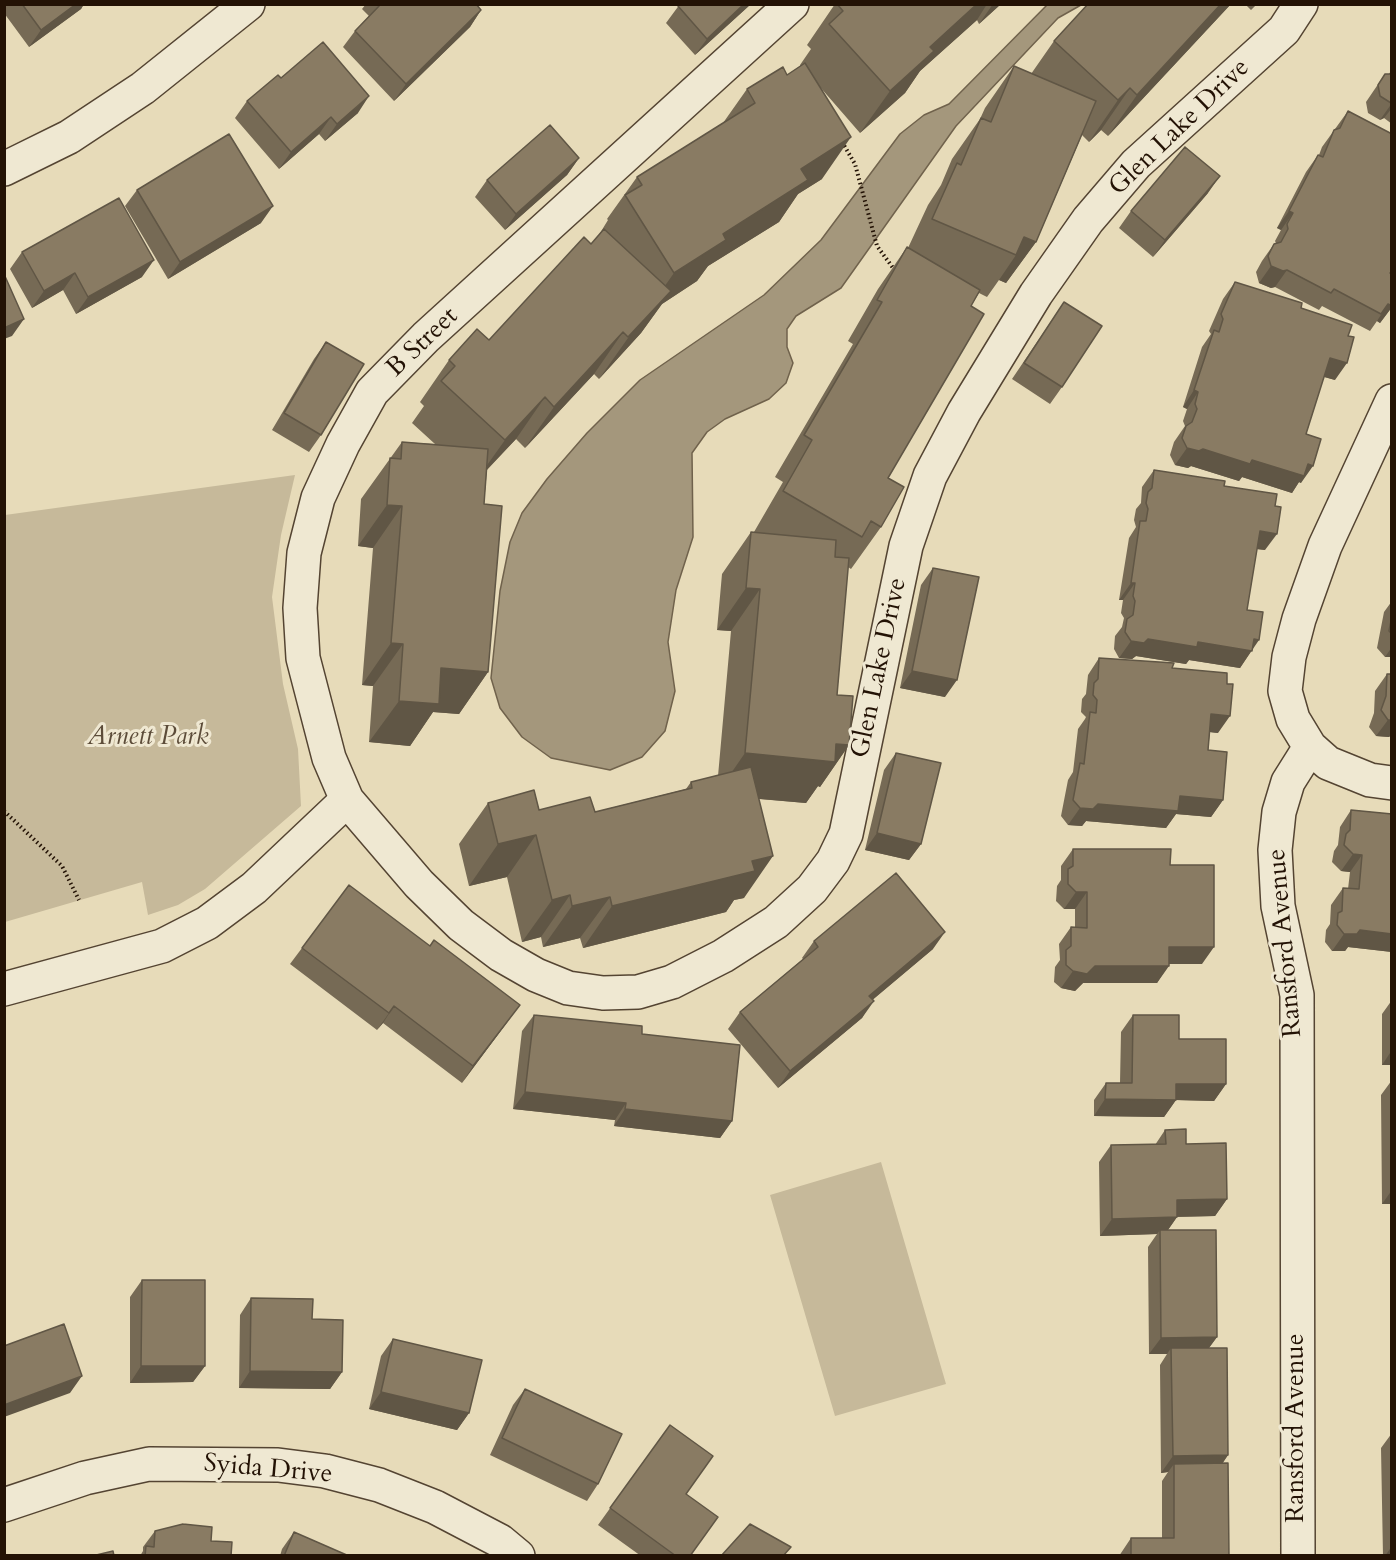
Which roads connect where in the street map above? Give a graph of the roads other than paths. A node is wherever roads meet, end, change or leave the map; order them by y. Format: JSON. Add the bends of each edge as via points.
{"nodes":[{"id":1,"x":248,"y":4,"type":"edge"},
{"id":2,"x":792,"y":4,"type":"edge"},
{"id":3,"x":1301,"y":4,"type":"edge"},
{"id":4,"x":4,"y":169,"type":"edge"},
{"id":5,"x":1392,"y":401,"type":"edge"},
{"id":6,"x":1310,"y":747,"type":"junction"},
{"id":7,"x":1392,"y":783,"type":"edge"},
{"id":8,"x":347,"y":800,"type":"junction"},
{"id":9,"x":4,"y":989,"type":"edge"},
{"id":10,"x":4,"y":1505,"type":"edge"},
{"id":11,"x":518,"y":1556,"type":"edge"},
{"id":12,"x":1298,"y":1556,"type":"edge"}],
"edges":[{"from":1,"to":4,"type":"street","via":[[143,88],[69,137]]},
{"from":2,"to":8,"type":"street","name":"B Street","via":[[426,337],[372,392],[349,433],[318,498],[304,552],[300,608],[303,658],[314,705],[329,758]]},
{"from":3,"to":8,"type":"street","name":"Glen Lake Drive","via":[[1284,30],[1136,164],[1088,220],[1036,294],[964,412],[930,476],[906,546],[846,834],[833,861],[812,889],[776,922],[723,957],[672,982],[638,992],[568,988],[501,956],[461,925],[419,884]]},
{"from":5,"to":6,"type":"street","via":[[1325,546],[1289,657],[1285,691],[1293,719]]},
{"from":6,"to":7,"type":"street","via":[[1328,763],[1371,780]]},
{"from":6,"to":12,"type":"street","name":"Ransford Avenue","via":[[1288,782],[1279,812],[1275,850],[1278,906],[1297,995]]},
{"from":8,"to":9,"type":"street","via":[[254,888],[207,923],[162,946]]},
{"from":10,"to":11,"type":"street","name":"Syida Drive","via":[[85,1478],[149,1464],[278,1465],[379,1485],[435,1507],[500,1541]]}]}
